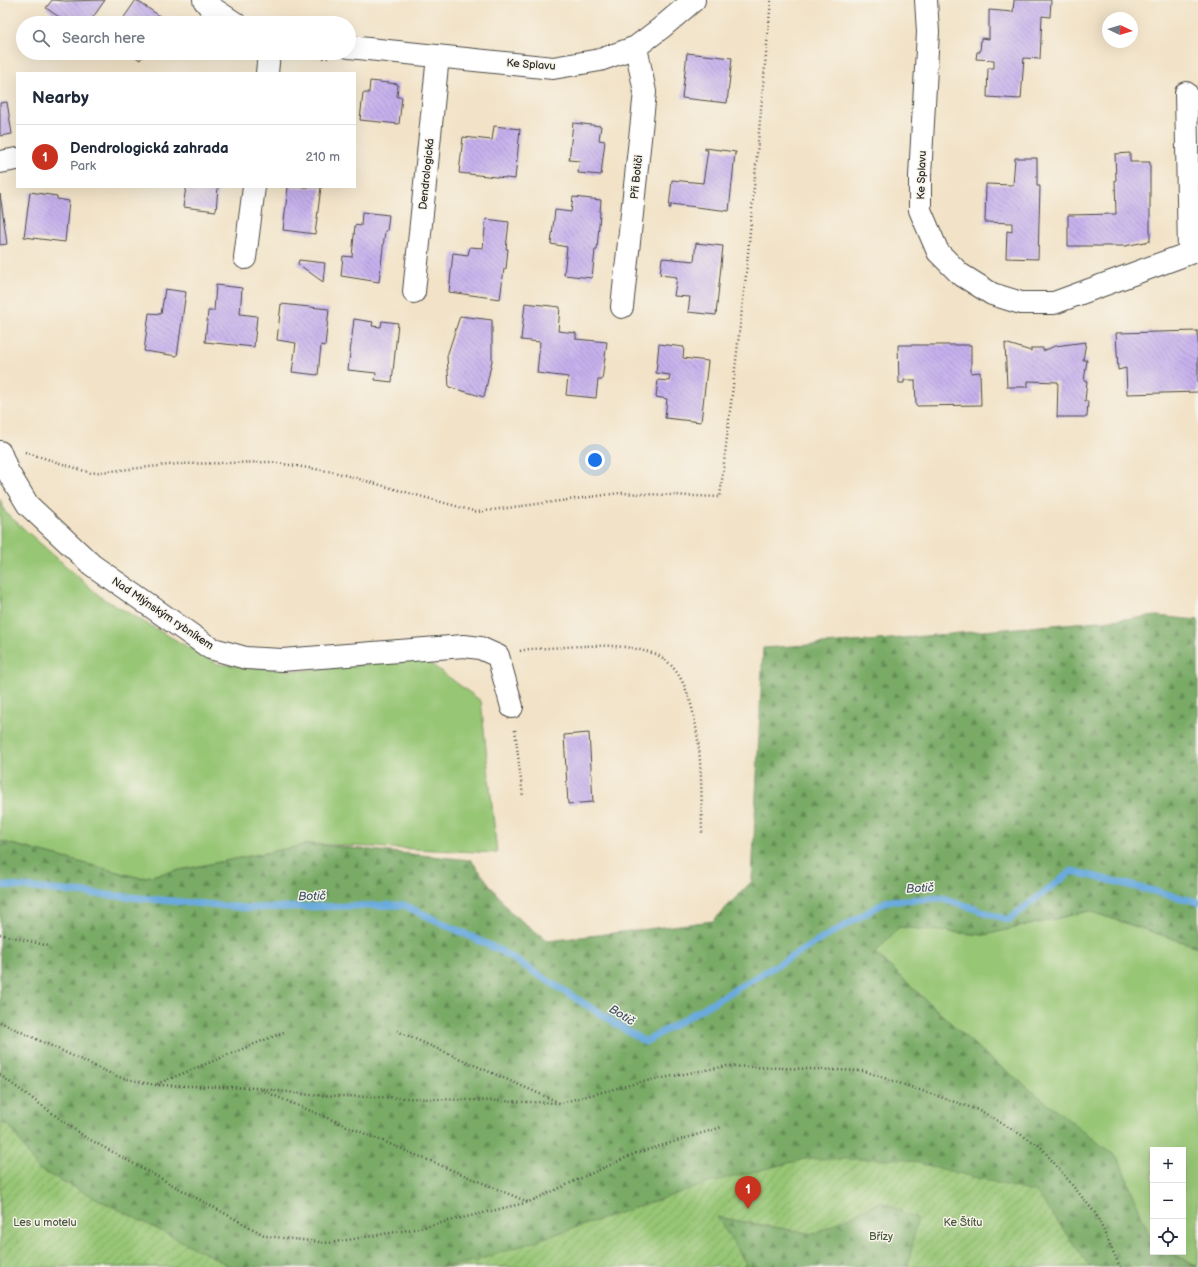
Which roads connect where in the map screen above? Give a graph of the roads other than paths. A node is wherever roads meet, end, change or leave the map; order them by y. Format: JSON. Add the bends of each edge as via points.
{"nodes":[{"id":1,"x":204,"y":0,"type":"edge"},
{"id":2,"x":694,"y":0,"type":"edge"},
{"id":3,"x":926,"y":0,"type":"edge"},
{"id":4,"x":224,"y":16,"type":"edge"},
{"id":5,"x":356,"y":47,"type":"edge"},
{"id":6,"x":636,"y":47,"type":"junction"},
{"id":7,"x":438,"y":56,"type":"junction"},
{"id":8,"x":268,"y":60,"type":"edge"},
{"id":9,"x":267,"y":72,"type":"edge"},
{"id":10,"x":1186,"y":93,"type":"dead end"},
{"id":11,"x":16,"y":159,"type":"edge"},
{"id":12,"x":0,"y":162,"type":"edge"},
{"id":13,"x":254,"y":188,"type":"edge"},
{"id":14,"x":1194,"y":252,"type":"edge"},
{"id":15,"x":245,"y":258,"type":"dead end"},
{"id":16,"x":414,"y":292,"type":"dead end"},
{"id":17,"x":622,"y":307,"type":"dead end"},
{"id":18,"x":0,"y":452,"type":"edge"},
{"id":19,"x":512,"y":707,"type":"road end"}],
"edges":[{"from":1,"to":4,"type":"street"},
{"from":2,"to":6,"type":"street","name":"Ke Splavu"},
{"from":3,"to":14,"type":"street","name":"Ke Splavu","via":[[928,32],[920,210],[938,252],[960,274],[992,294],[1021,303],[1054,303]]},
{"from":5,"to":7,"type":"street","name":"Ke Splavu"},
{"from":6,"to":7,"type":"street","name":"Ke Splavu","via":[[600,60],[553,68]]},
{"from":6,"to":17,"type":"street","name":"Při Botiči","via":[[646,92]]},
{"from":7,"to":16,"type":"street","name":"Dendrologická"},
{"from":8,"to":9,"type":"street"},
{"from":10,"to":14,"type":"street"},
{"from":11,"to":12,"type":"street"},
{"from":13,"to":15,"type":"street"},
{"from":18,"to":19,"type":"street","name":"Nad Mlýnským rybníkem","via":[[8,472],[28,505],[92,564],[210,648],[246,658],[282,660],[464,646],[480,648],[498,656]]}]}
